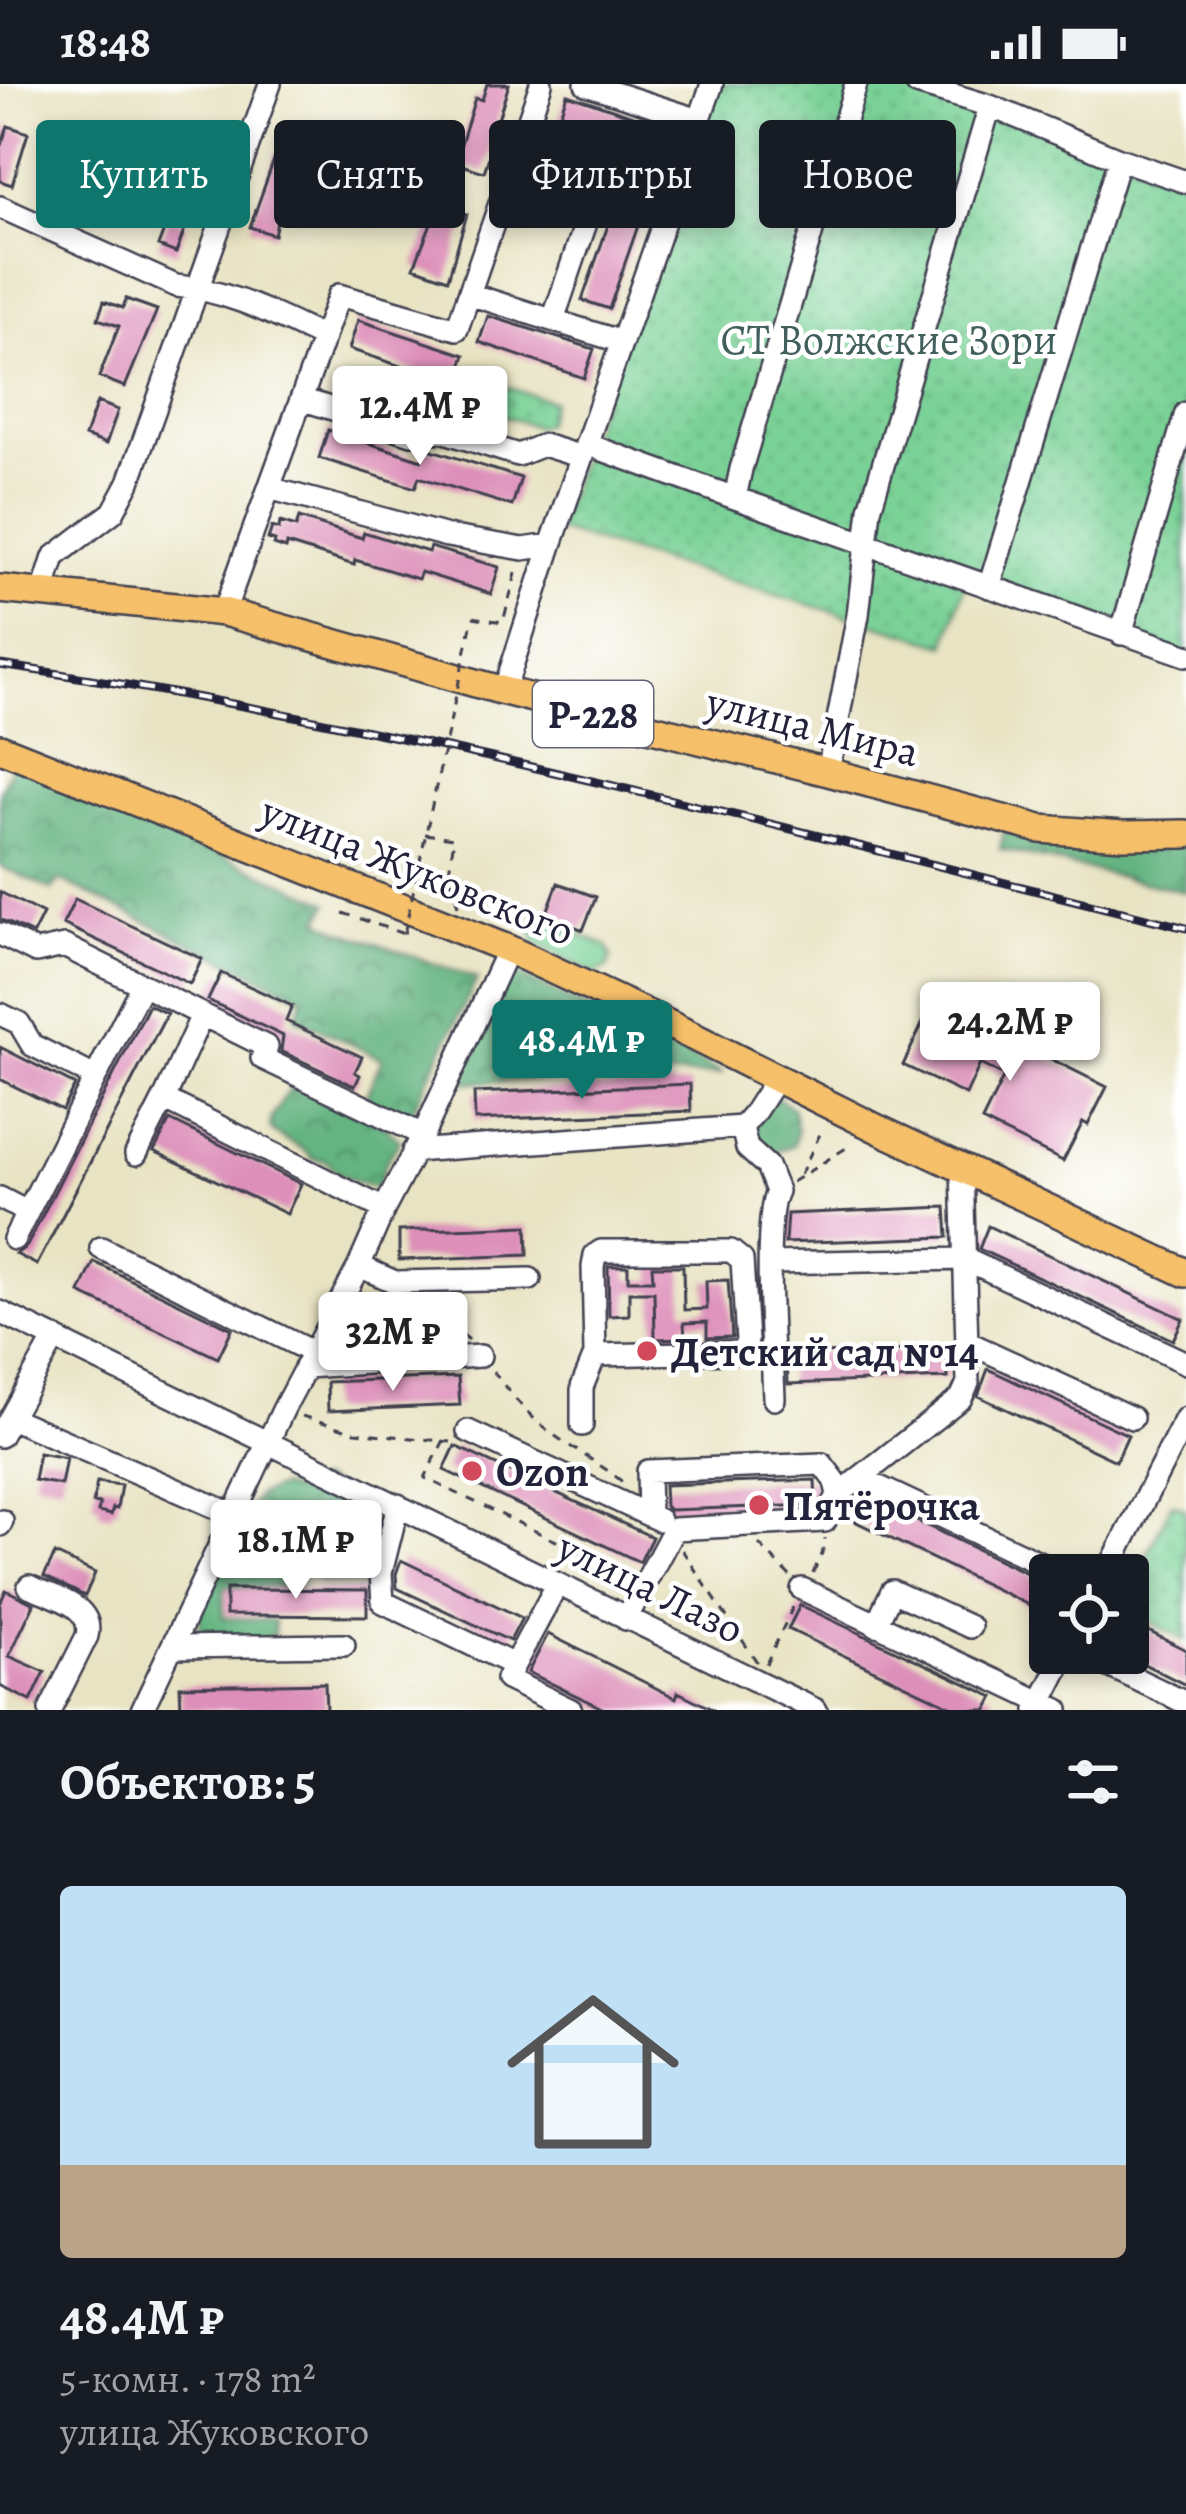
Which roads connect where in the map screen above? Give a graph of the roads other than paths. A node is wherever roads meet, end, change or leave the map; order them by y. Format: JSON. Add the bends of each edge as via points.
{"nodes":[{"id":1,"x":270,"y":84,"type":"edge"},
{"id":2,"x":542,"y":84,"type":"edge"},
{"id":3,"x":586,"y":84,"type":"edge"},
{"id":4,"x":712,"y":84,"type":"edge"},
{"id":5,"x":856,"y":84,"type":"edge"},
{"id":6,"x":917,"y":84,"type":"edge"},
{"id":7,"x":990,"y":106,"type":"junction"},
{"id":8,"x":530,"y":120,"type":"edge"},
{"id":9,"x":699,"y":120,"type":"joint"},
{"id":10,"x":1119,"y":159,"type":"junction"},
{"id":11,"x":1186,"y":182,"type":"edge"},
{"id":12,"x":0,"y":207,"type":"edge"},
{"id":13,"x":492,"y":228,"type":"edge"},
{"id":14,"x":584,"y":228,"type":"edge"},
{"id":15,"x":662,"y":228,"type":"edge"},
{"id":16,"x":199,"y":288,"type":"junction"},
{"id":17,"x":469,"y":293,"type":"junction"},
{"id":18,"x":553,"y":320,"type":"junction"},
{"id":19,"x":324,"y":338,"type":"junction"},
{"id":20,"x":622,"y":343,"type":"junction"},
{"id":21,"x":301,"y":399,"type":"junction"},
{"id":22,"x":1186,"y":412,"type":"edge"},
{"id":23,"x":584,"y":450,"type":"junction"},
{"id":24,"x":268,"y":488,"type":"junction"},
{"id":25,"x":735,"y":498,"type":"junction"},
{"id":26,"x":864,"y":543,"type":"junction"},
{"id":27,"x":550,"y":545,"type":"junction"},
{"id":28,"x":989,"y":587,"type":"junction"},
{"id":29,"x":0,"y":589,"type":"edge"},
{"id":30,"x":43,"y":592,"type":"junction"},
{"id":31,"x":224,"y":612,"type":"junction"},
{"id":32,"x":1121,"y":634,"type":"junction"},
{"id":33,"x":1186,"y":655,"type":"edge"},
{"id":34,"x":504,"y":692,"type":"junction"},
{"id":35,"x":1,"y":753,"type":"edge"},
{"id":36,"x":828,"y":772,"type":"junction"},
{"id":37,"x":1186,"y":835,"type":"edge"},
{"id":38,"x":0,"y":934,"type":"edge"},
{"id":39,"x":508,"y":949,"type":"junction"},
{"id":40,"x":142,"y":985,"type":"junction"},
{"id":41,"x":0,"y":1014,"type":"edge"},
{"id":42,"x":202,"y":1015,"type":"junction"},
{"id":43,"x":95,"y":1077,"type":"junction"},
{"id":44,"x":776,"y":1079,"type":"junction"},
{"id":45,"x":164,"y":1099,"type":"junction"},
{"id":46,"x":742,"y":1127,"type":"junction"},
{"id":47,"x":418,"y":1143,"type":"junction"},
{"id":48,"x":136,"y":1154,"type":"dead end"},
{"id":49,"x":962,"y":1166,"type":"junction"},
{"id":50,"x":0,"y":1198,"type":"edge"},
{"id":51,"x":384,"y":1209,"type":"junction"},
{"id":52,"x":27,"y":1212,"type":"junction"},
{"id":53,"x":14,"y":1239,"type":"dead end"},
{"id":54,"x":101,"y":1248,"type":"dead end"},
{"id":55,"x":965,"y":1259,"type":"junction"},
{"id":56,"x":771,"y":1263,"type":"junction"},
{"id":57,"x":359,"y":1266,"type":"junction"},
{"id":58,"x":1186,"y":1273,"type":"edge"},
{"id":59,"x":530,"y":1279,"type":"dead end"},
{"id":60,"x":0,"y":1312,"type":"edge"},
{"id":61,"x":56,"y":1339,"type":"junction"},
{"id":62,"x":967,"y":1342,"type":"junction"},
{"id":63,"x":746,"y":1345,"type":"junction"},
{"id":64,"x":773,"y":1346,"type":"junction"},
{"id":65,"x":595,"y":1354,"type":"junction"},
{"id":66,"x":480,"y":1356,"type":"road end"},
{"id":67,"x":310,"y":1360,"type":"junction"},
{"id":68,"x":1186,"y":1363,"type":"edge"},
{"id":69,"x":774,"y":1399,"type":"dead end"},
{"id":70,"x":1132,"y":1418,"type":"dead end"},
{"id":71,"x":1186,"y":1418,"type":"edge"},
{"id":72,"x":582,"y":1426,"type":"dead end"},
{"id":73,"x":5,"y":1427,"type":"edge"},
{"id":74,"x":468,"y":1431,"type":"road end"},
{"id":75,"x":268,"y":1442,"type":"junction"},
{"id":76,"x":1181,"y":1442,"type":"edge"},
{"id":77,"x":860,"y":1478,"type":"junction"},
{"id":78,"x":838,"y":1495,"type":"junction"},
{"id":79,"x":398,"y":1505,"type":"junction"},
{"id":80,"x":234,"y":1515,"type":"junction"},
{"id":81,"x":650,"y":1515,"type":"junction"},
{"id":82,"x":671,"y":1533,"type":"junction"},
{"id":83,"x":1118,"y":1554,"type":"edge"},
{"id":84,"x":1029,"y":1558,"type":"edge"},
{"id":85,"x":557,"y":1585,"type":"junction"},
{"id":86,"x":28,"y":1586,"type":"dead end"},
{"id":87,"x":802,"y":1589,"type":"road end"},
{"id":88,"x":626,"y":1619,"type":"junction"},
{"id":89,"x":876,"y":1625,"type":"junction"},
{"id":90,"x":970,"y":1627,"type":"dead end"},
{"id":91,"x":344,"y":1646,"type":"dead end"},
{"id":92,"x":172,"y":1647,"type":"junction"},
{"id":93,"x":514,"y":1665,"type":"junction"},
{"id":94,"x":1058,"y":1674,"type":"edge"},
{"id":95,"x":1126,"y":1674,"type":"edge"},
{"id":96,"x":1186,"y":1703,"type":"edge"},
{"id":97,"x":1045,"y":1707,"type":"edge"},
{"id":98,"x":50,"y":1710,"type":"edge"},
{"id":99,"x":142,"y":1710,"type":"edge"},
{"id":100,"x":571,"y":1710,"type":"edge"},
{"id":101,"x":816,"y":1710,"type":"edge"}],
"edges":[{"from":1,"to":16,"type":"street"},
{"from":2,"to":8,"type":"street"},
{"from":3,"to":9,"type":"street"},
{"from":4,"to":9,"type":"street"},
{"from":5,"to":25,"type":"street"},
{"from":6,"to":7,"type":"street"},
{"from":7,"to":10,"type":"street"},
{"from":7,"to":26,"type":"street"},
{"from":10,"to":11,"type":"street"},
{"from":10,"to":28,"type":"street"},
{"from":12,"to":16,"type":"street","via":[[176,286]]},
{"from":13,"to":17,"type":"street"},
{"from":14,"to":18,"type":"street"},
{"from":15,"to":20,"type":"street"},
{"from":16,"to":19,"type":"street"},
{"from":16,"to":30,"type":"street","via":[[129,482],[112,512],[54,557]]},
{"from":17,"to":18,"type":"street"},
{"from":17,"to":19,"type":"street","via":[[457,329],[339,295]]},
{"from":18,"to":20,"type":"street"},
{"from":19,"to":21,"type":"street"},
{"from":20,"to":23,"type":"street"},
{"from":21,"to":23,"type":"street","via":[[412,434],[442,430],[518,455],[543,445]]},
{"from":21,"to":24,"type":"street"},
{"from":22,"to":32,"type":"street"},
{"from":23,"to":25,"type":"street"},
{"from":23,"to":27,"type":"street"},
{"from":24,"to":27,"type":"street","via":[[447,536],[523,549]]},
{"from":24,"to":31,"type":"street"},
{"from":25,"to":26,"type":"street"},
{"from":26,"to":28,"type":"street"},
{"from":26,"to":36,"type":"street"},
{"from":27,"to":34,"type":"street"},
{"from":28,"to":32,"type":"street"},
{"from":29,"to":30,"type":"main road","name":"улица Мира","number":"Р-228"},
{"from":30,"to":31,"type":"main road","name":"улица Мира","number":"Р-228"},
{"from":31,"to":34,"type":"main road","name":"улица Мира","number":"Р-228"},
{"from":32,"to":33,"type":"street"},
{"from":34,"to":36,"type":"main road","name":"улица Мира","number":"Р-228"},
{"from":35,"to":39,"type":"main road","name":"улица Жуковского"},
{"from":36,"to":37,"type":"main road","name":"улица Мира","number":"Р-228","via":[[1040,829]]},
{"from":38,"to":40,"type":"street","via":[[36,952],[64,946]]},
{"from":39,"to":44,"type":"main road","name":"улица Жуковского"},
{"from":39,"to":47,"type":"street"},
{"from":40,"to":42,"type":"street"},
{"from":40,"to":43,"type":"street"},
{"from":41,"to":43,"type":"street","via":[[19,1023],[32,1045]]},
{"from":42,"to":45,"type":"street"},
{"from":42,"to":47,"type":"street","via":[[267,1047],[262,1058]]},
{"from":43,"to":52,"type":"street"},
{"from":44,"to":46,"type":"street"},
{"from":44,"to":49,"type":"main road","name":"улица Жуковского"},
{"from":45,"to":48,"type":"street"},
{"from":45,"to":51,"type":"street"},
{"from":46,"to":47,"type":"street"},
{"from":46,"to":56,"type":"street","via":[[777,1192]]},
{"from":47,"to":51,"type":"street"},
{"from":49,"to":55,"type":"street"},
{"from":49,"to":58,"type":"main road","name":"улица Жуковского"},
{"from":50,"to":52,"type":"street"},
{"from":51,"to":57,"type":"street"},
{"from":52,"to":53,"type":"street"},
{"from":54,"to":67,"type":"street"},
{"from":55,"to":56,"type":"street"},
{"from":55,"to":62,"type":"street"},
{"from":55,"to":68,"type":"street"},
{"from":56,"to":64,"type":"street"},
{"from":57,"to":59,"type":"street","via":[[395,1282]]},
{"from":57,"to":67,"type":"street"},
{"from":60,"to":61,"type":"street","name":"улица Лазо"},
{"from":61,"to":73,"type":"street"},
{"from":61,"to":75,"type":"street","name":"улица Лазо"},
{"from":62,"to":70,"type":"street"},
{"from":62,"to":77,"type":"street","via":[[961,1398]]},
{"from":63,"to":64,"type":"street"},
{"from":63,"to":65,"type":"street","via":[[738,1352]]},
{"from":63,"to":65,"type":"street","via":[[745,1268],[737,1254],[601,1251],[592,1267]]},
{"from":64,"to":69,"type":"street"},
{"from":65,"to":72,"type":"street","via":[[582,1387]]},
{"from":66,"to":67,"type":"street"},
{"from":67,"to":75,"type":"street"},
{"from":71,"to":76,"type":"street"},
{"from":73,"to":80,"type":"street"},
{"from":74,"to":81,"type":"street"},
{"from":75,"to":79,"type":"street","name":"улица Лазо"},
{"from":75,"to":80,"type":"street"},
{"from":76,"to":83,"type":"street"},
{"from":77,"to":78,"type":"street"},
{"from":77,"to":84,"type":"street"},
{"from":78,"to":81,"type":"street","via":[[822,1465],[648,1472]]},
{"from":78,"to":82,"type":"street","via":[[824,1520]]},
{"from":79,"to":85,"type":"street","name":"улица Лазо"},
{"from":79,"to":93,"type":"street","via":[[381,1573],[383,1602]]},
{"from":80,"to":92,"type":"street"},
{"from":81,"to":82,"type":"street"},
{"from":82,"to":88,"type":"street"},
{"from":85,"to":88,"type":"street","name":"улица Лазо"},
{"from":85,"to":93,"type":"street"},
{"from":86,"to":98,"type":"street","via":[[84,1612],[90,1625]]},
{"from":87,"to":89,"type":"street"},
{"from":88,"to":101,"type":"street","name":"улица Лазо"},
{"from":89,"to":90,"type":"street","via":[[892,1591]]},
{"from":89,"to":97,"type":"street"},
{"from":91,"to":92,"type":"street"},
{"from":92,"to":99,"type":"street"},
{"from":93,"to":100,"type":"street","via":[[507,1679]]},
{"from":94,"to":97,"type":"street"},
{"from":95,"to":96,"type":"street"}]}
